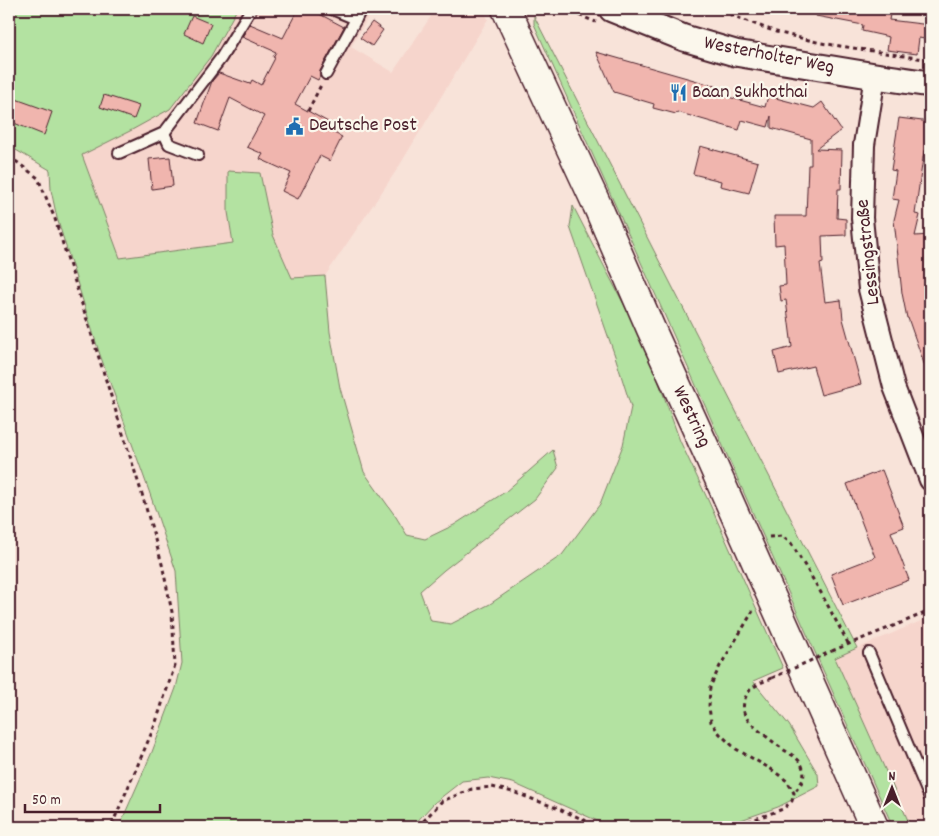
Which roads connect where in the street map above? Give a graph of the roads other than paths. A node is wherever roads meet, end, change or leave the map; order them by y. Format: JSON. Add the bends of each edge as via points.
{"nodes":[{"id":1,"x":251,"y":9,"type":"edge"},
{"id":2,"x":332,"y":9,"type":"edge"},
{"id":3,"x":362,"y":9,"type":"edge"},
{"id":4,"x":506,"y":9,"type":"edge"},
{"id":5,"x":612,"y":9,"type":"edge"},
{"id":6,"x":356,"y":19,"type":"junction"},
{"id":7,"x":326,"y":74,"type":"road end"},
{"id":8,"x":875,"y":76,"type":"junction"},
{"id":9,"x":930,"y":84,"type":"edge"},
{"id":10,"x":164,"y":132,"type":"junction"},
{"id":11,"x":119,"y":153,"type":"dead end"},
{"id":12,"x":198,"y":154,"type":"dead end"},
{"id":13,"x":930,"y":480,"type":"edge"},
{"id":14,"x":869,"y":653,"type":"dead end"},
{"id":15,"x":930,"y":798,"type":"edge"},
{"id":16,"x":874,"y":827,"type":"edge"}],
"edges":[{"from":1,"to":10,"type":"lane","via":[[221,58]]},
{"from":2,"to":6,"type":"lane"},
{"from":3,"to":6,"type":"lane"},
{"from":4,"to":16,"type":"main road","name":"Westring","via":[[597,205]]},
{"from":5,"to":8,"type":"street","name":"Westerholter Weg","via":[[684,38],[735,53]]},
{"from":6,"to":7,"type":"lane"},
{"from":8,"to":9,"type":"street","name":"Westerholter Weg"},
{"from":8,"to":13,"type":"street","name":"Lessingstraße","via":[[864,145],[862,209],[869,289],[894,387]]},
{"from":10,"to":11,"type":"lane"},
{"from":10,"to":12,"type":"lane","via":[[169,144]]},
{"from":14,"to":15,"type":"lane"}]}
